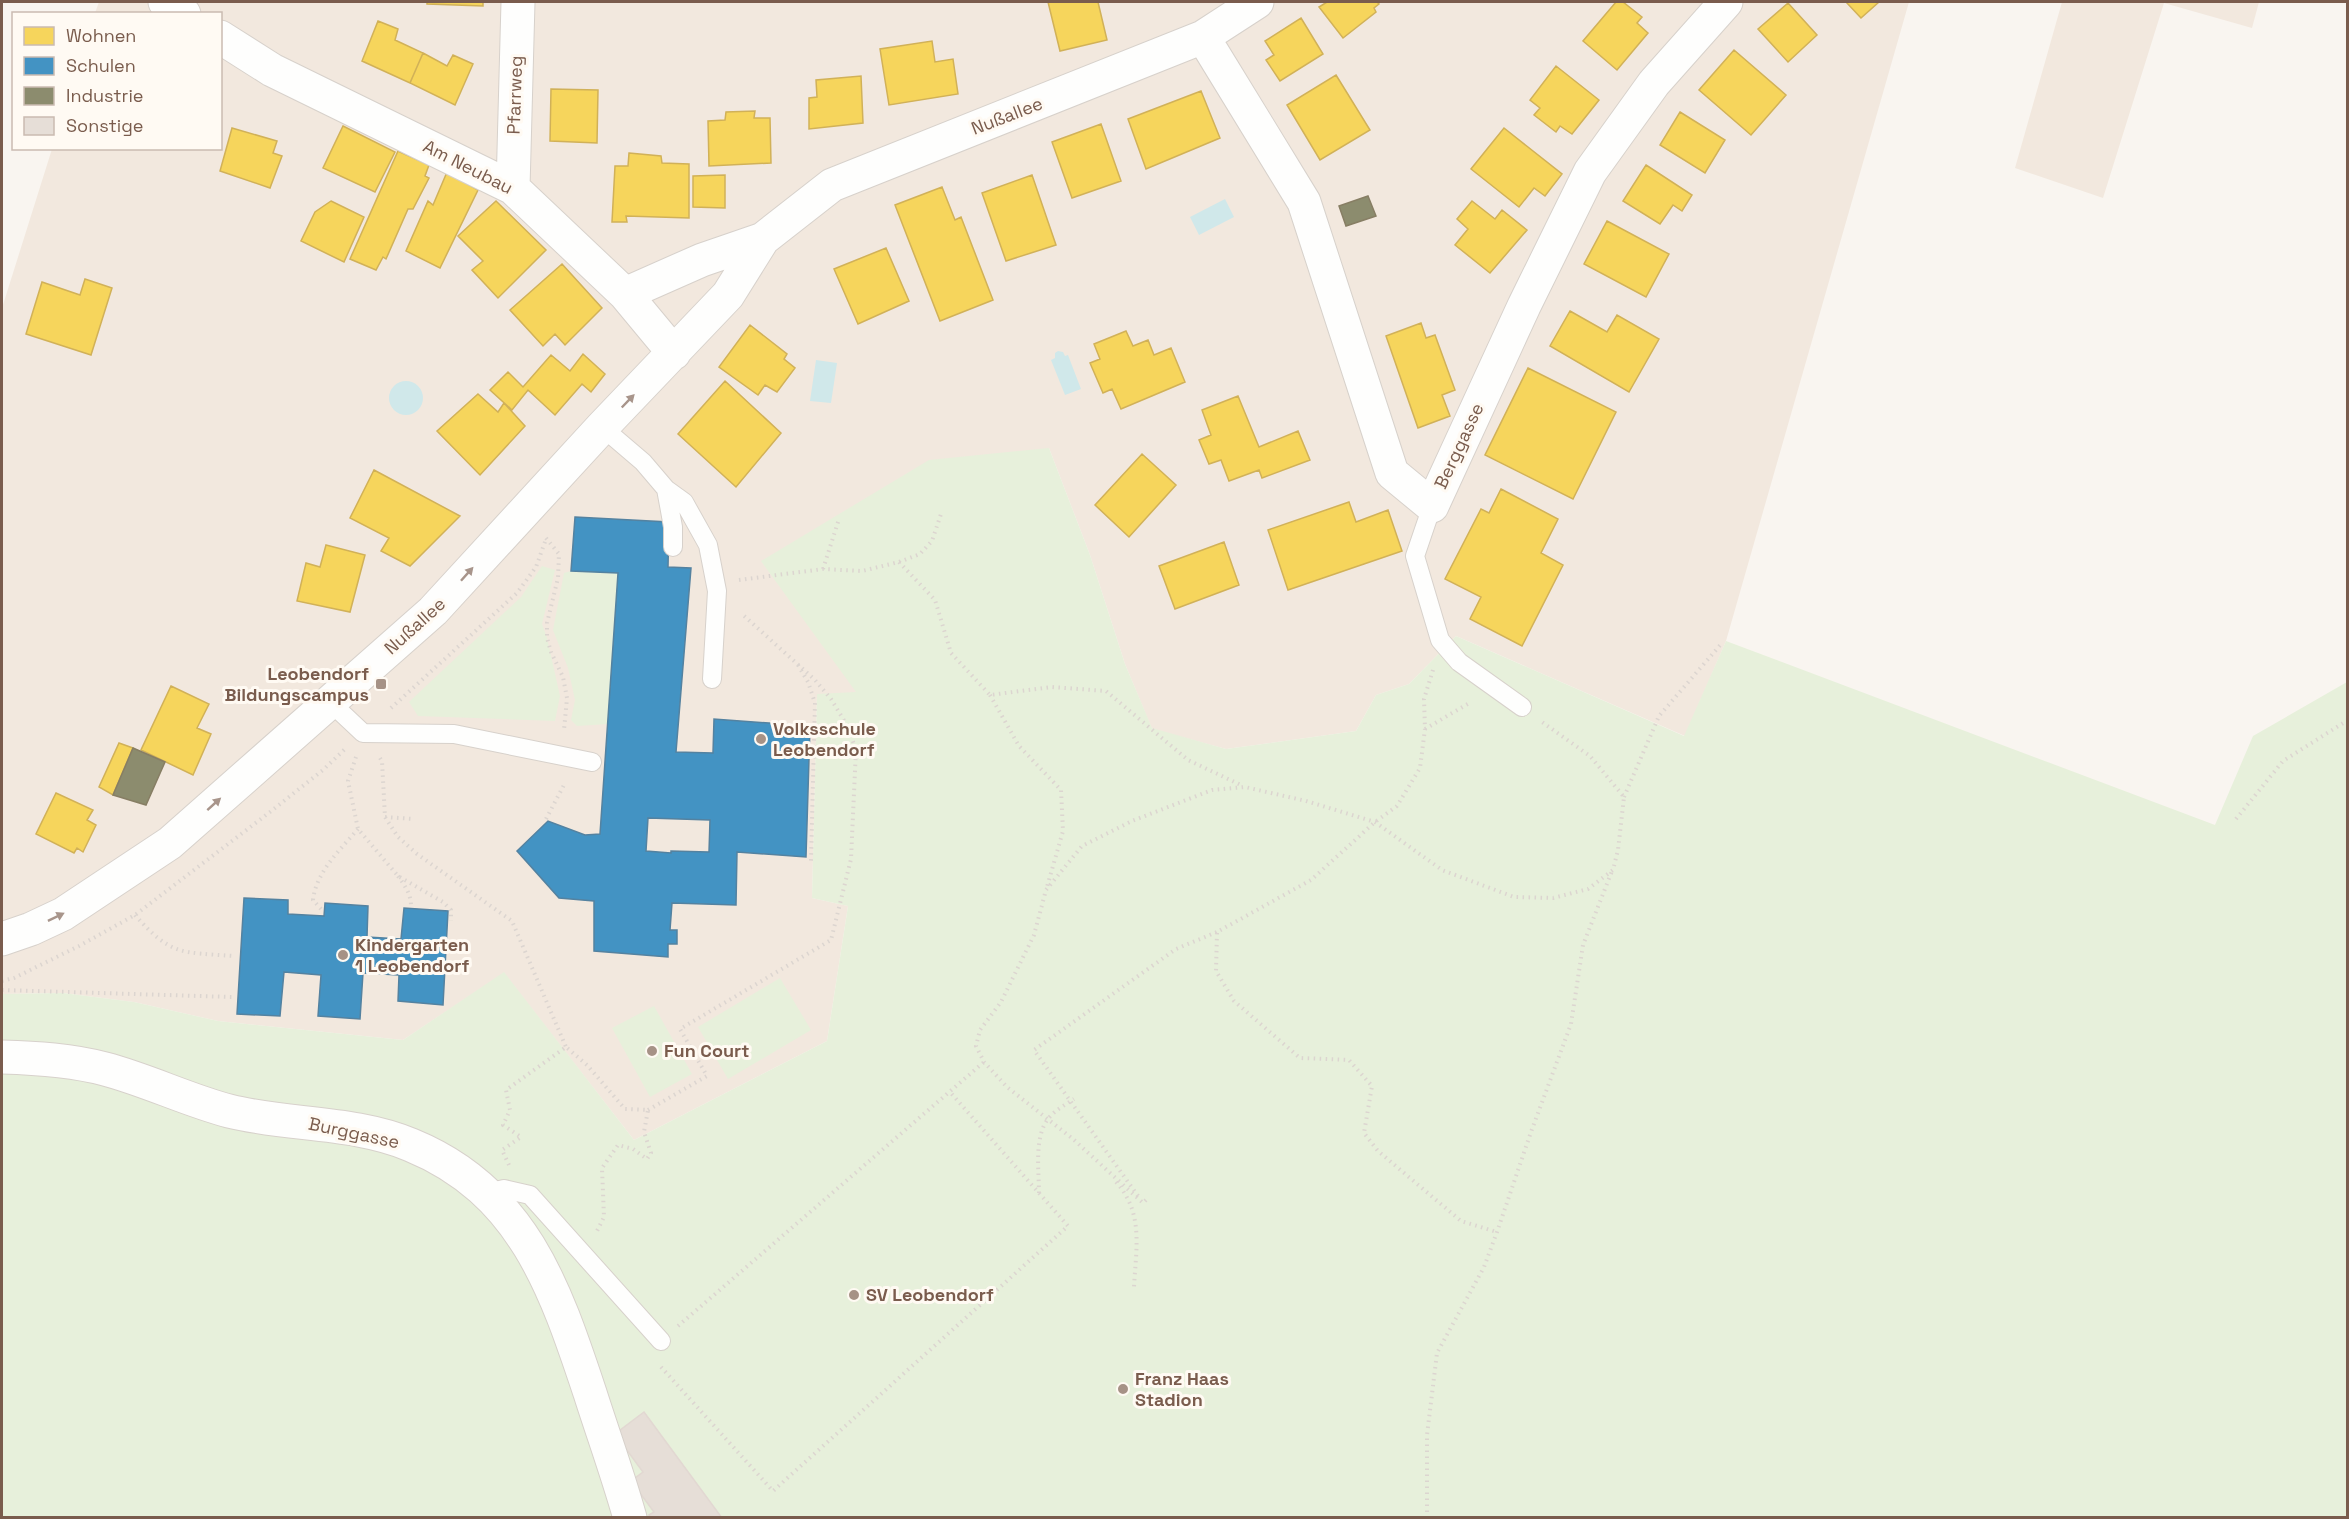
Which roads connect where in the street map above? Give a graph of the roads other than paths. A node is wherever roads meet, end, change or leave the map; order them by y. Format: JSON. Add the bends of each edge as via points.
{"nodes":[{"id":1,"x":165,"y":2,"type":"edge"},
{"id":2,"x":518,"y":2,"type":"edge"},
{"id":3,"x":1257,"y":2,"type":"edge"},
{"id":4,"x":1726,"y":2,"type":"edge"},
{"id":5,"x":181,"y":12,"type":"edge"},
{"id":6,"x":1203,"y":37,"type":"junction"},
{"id":7,"x":222,"y":38,"type":"edge"},
{"id":8,"x":513,"y":188,"type":"junction"},
{"id":9,"x":763,"y":239,"type":"junction"},
{"id":10,"x":626,"y":294,"type":"junction"},
{"id":11,"x":674,"y":353,"type":"junction"},
{"id":12,"x":602,"y":427,"type":"junction"},
{"id":13,"x":666,"y":489,"type":"junction"},
{"id":14,"x":1432,"y":506,"type":"junction"},
{"id":15,"x":672,"y":547,"type":"dead end"},
{"id":16,"x":712,"y":679,"type":"dead end"},
{"id":17,"x":330,"y":702,"type":"junction"},
{"id":18,"x":1522,"y":707,"type":"road end"},
{"id":19,"x":585,"y":761,"type":"road end"},
{"id":20,"x":2,"y":939,"type":"edge"},
{"id":21,"x":2,"y":1057,"type":"edge"},
{"id":22,"x":487,"y":1193,"type":"junction"},
{"id":23,"x":662,"y":1341,"type":"road end"},
{"id":24,"x":630,"y":1518,"type":"edge"}],
"edges":[{"from":1,"to":5,"type":"street"},
{"from":2,"to":8,"type":"street","name":"Pfarrweg"},
{"from":3,"to":6,"type":"street","name":"Nußallee"},
{"from":4,"to":14,"type":"street","name":"Berggasse","via":[[1654,83],[1590,172]]},
{"from":6,"to":9,"type":"street","name":"Nußallee","via":[[832,185]]},
{"from":6,"to":14,"type":"street","name":"Berggasse","via":[[1304,202],[1392,473]]},
{"from":7,"to":8,"type":"street","name":"Am Neubau","via":[[272,70]]},
{"from":8,"to":10,"type":"street","name":"Am Neubau"},
{"from":9,"to":10,"type":"street","name":"Nußallee","via":[[702,260]]},
{"from":9,"to":11,"type":"street","name":"Nußallee","via":[[728,295]]},
{"from":10,"to":11,"type":"street","name":"Am Neubau"},
{"from":12,"to":11,"type":"street","name":"Nußallee","one_way":true},
{"from":12,"to":13,"type":"lane","via":[[643,462]]},
{"from":17,"to":12,"type":"street","name":"Nußallee","one_way":true,"via":[[441,604]]},
{"from":13,"to":15,"type":"lane","via":[[673,527]]},
{"from":13,"to":16,"type":"lane","via":[[684,502],[708,545],[716,587]]},
{"from":14,"to":18,"type":"lane","via":[[1415,556],[1440,640],[1459,662]]},
{"from":17,"to":19,"type":"lane","via":[[363,733],[454,734]]},
{"from":20,"to":17,"type":"street","name":"Nußallee","one_way":true,"via":[[63,914],[170,843]]},
{"from":21,"to":22,"type":"street","name":"Burggasse","via":[[45,1058],[104,1069],[230,1111],[375,1134],[412,1145]]},
{"from":22,"to":23,"type":"lane","via":[[504,1189],[530,1195]]},
{"from":22,"to":24,"type":"street","name":"Burggasse","via":[[516,1225],[564,1315]]}]}
